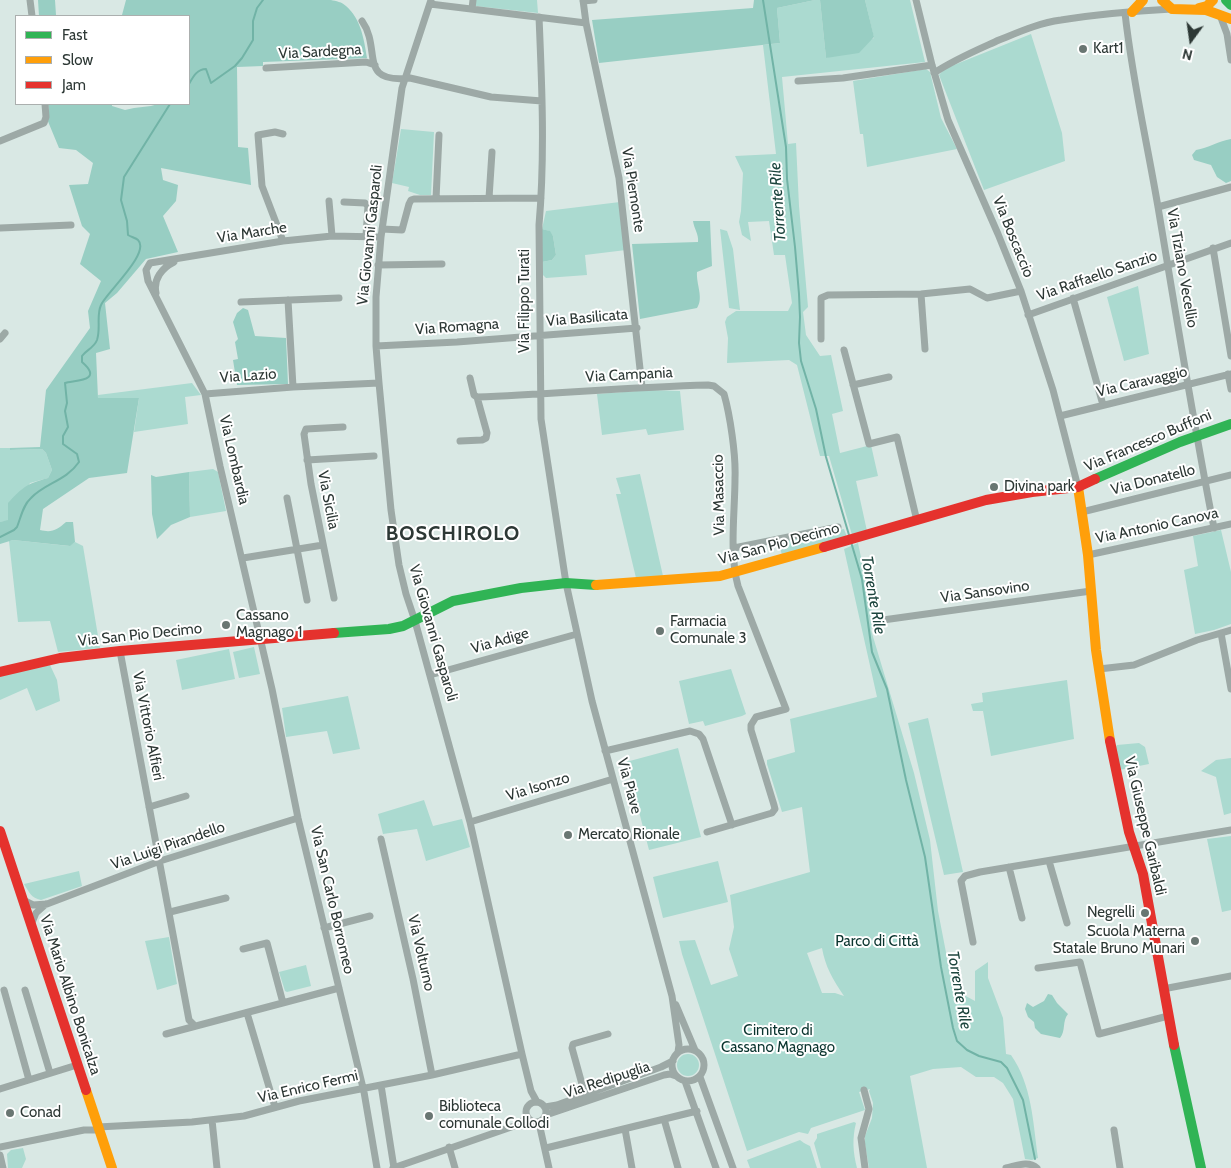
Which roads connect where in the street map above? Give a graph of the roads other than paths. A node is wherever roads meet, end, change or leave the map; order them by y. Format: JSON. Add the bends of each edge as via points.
{"nodes":[{"id":1,"x":30,"y":0,"type":"edge"},
{"id":2,"x":473,"y":0,"type":"edge"},
{"id":3,"x":583,"y":0,"type":"edge"},
{"id":4,"x":594,"y":0,"type":"edge"},
{"id":5,"x":916,"y":0,"type":"edge"},
{"id":6,"x":1142,"y":0,"type":"edge"},
{"id":7,"x":1162,"y":0,"type":"edge"},
{"id":8,"x":1213,"y":0,"type":"edge"},
{"id":9,"x":1226,"y":0,"type":"edge"},
{"id":10,"x":431,"y":2,"type":"edge"},
{"id":11,"x":1231,"y":5,"type":"edge"},
{"id":12,"x":1198,"y":8,"type":"junction"},
{"id":13,"x":472,"y":9,"type":"junction"},
{"id":14,"x":1172,"y":9,"type":"junction"},
{"id":15,"x":1128,"y":12,"type":"junction"},
{"id":16,"x":32,"y":15,"type":"edge"},
{"id":17,"x":1220,"y":15,"type":"junction"},
{"id":18,"x":539,"y":17,"type":"junction"},
{"id":19,"x":362,"y":21,"type":"dead end"},
{"id":20,"x":1231,"y":21,"type":"edge"},
{"id":21,"x":586,"y":23,"type":"junction"},
{"id":22,"x":1227,"y":34,"type":"junction"},
{"id":23,"x":1231,"y":60,"type":"edge"},
{"id":24,"x":375,"y":65,"type":"junction"},
{"id":25,"x":932,"y":65,"type":"junction"},
{"id":26,"x":266,"y":68,"type":"dead end"},
{"id":27,"x":934,"y":73,"type":"junction"},
{"id":28,"x":404,"y":79,"type":"junction"},
{"id":29,"x":798,"y":81,"type":"dead end"},
{"id":30,"x":542,"y":101,"type":"junction"},
{"id":31,"x":44,"y":105,"type":"edge"},
{"id":32,"x":282,"y":134,"type":"dead end"},
{"id":33,"x":439,"y":135,"type":"dead end"},
{"id":34,"x":0,"y":141,"type":"edge"},
{"id":35,"x":492,"y":152,"type":"dead end"},
{"id":36,"x":1231,"y":187,"type":"edge"},
{"id":37,"x":489,"y":198,"type":"junction"},
{"id":38,"x":541,"y":198,"type":"junction"},
{"id":39,"x":436,"y":199,"type":"junction"},
{"id":40,"x":329,"y":201,"type":"dead end"},
{"id":41,"x":344,"y":202,"type":"dead end"},
{"id":42,"x":1158,"y":207,"type":"junction"},
{"id":43,"x":71,"y":225,"type":"dead end"},
{"id":44,"x":0,"y":228,"type":"edge"},
{"id":45,"x":382,"y":229,"type":"junction"},
{"id":46,"x":332,"y":236,"type":"junction"},
{"id":47,"x":366,"y":236,"type":"junction"},
{"id":48,"x":381,"y":238,"type":"junction"},
{"id":49,"x":283,"y":241,"type":"junction"},
{"id":50,"x":1231,"y":243,"type":"edge"},
{"id":51,"x":1213,"y":248,"type":"junction"},
{"id":52,"x":177,"y":260,"type":"junction"},
{"id":53,"x":442,"y":264,"type":"dead end"},
{"id":54,"x":378,"y":265,"type":"junction"},
{"id":55,"x":1167,"y":266,"type":"junction"},
{"id":56,"x":1020,"y":291,"type":"junction"},
{"id":57,"x":921,"y":294,"type":"junction"},
{"id":58,"x":157,"y":296,"type":"junction"},
{"id":59,"x":339,"y":298,"type":"dead end"},
{"id":60,"x":1073,"y":298,"type":"junction"},
{"id":61,"x":288,"y":300,"type":"junction"},
{"id":62,"x":241,"y":302,"type":"dead end"},
{"id":63,"x":1028,"y":315,"type":"junction"},
{"id":64,"x":637,"y":328,"type":"junction"},
{"id":65,"x":5,"y":332,"type":"dead end"},
{"id":66,"x":539,"y":335,"type":"junction"},
{"id":67,"x":0,"y":339,"type":"edge"},
{"id":68,"x":821,"y":339,"type":"dead end"},
{"id":69,"x":376,"y":346,"type":"junction"},
{"id":70,"x":925,"y":349,"type":"dead end"},
{"id":71,"x":844,"y":350,"type":"dead end"},
{"id":72,"x":1231,"y":356,"type":"edge"},
{"id":73,"x":1229,"y":374,"type":"edge"},
{"id":74,"x":889,"y":377,"type":"dead end"},
{"id":75,"x":470,"y":378,"type":"dead end"},
{"id":76,"x":379,"y":383,"type":"junction"},
{"id":77,"x":852,"y":385,"type":"junction"},
{"id":78,"x":1189,"y":385,"type":"junction"},
{"id":79,"x":293,"y":387,"type":"junction"},
{"id":80,"x":642,"y":387,"type":"junction"},
{"id":81,"x":1231,"y":389,"type":"edge"},
{"id":82,"x":719,"y":390,"type":"joint"},
{"id":83,"x":205,"y":394,"type":"junction"},
{"id":84,"x":540,"y":394,"type":"junction"},
{"id":85,"x":477,"y":397,"type":"junction"},
{"id":86,"x":1103,"y":405,"type":"junction"},
{"id":87,"x":1060,"y":416,"type":"junction"},
{"id":88,"x":1231,"y":424,"type":"edge"},
{"id":89,"x":343,"y":427,"type":"dead end"},
{"id":90,"x":1197,"y":436,"type":"junction"},
{"id":91,"x":460,"y":440,"type":"dead end"},
{"id":92,"x":374,"y":456,"type":"dead end"},
{"id":93,"x":307,"y":460,"type":"junction"},
{"id":94,"x":1231,"y":475,"type":"edge"},
{"id":95,"x":1205,"y":481,"type":"junction"},
{"id":96,"x":1078,"y":488,"type":"junction"},
{"id":97,"x":287,"y":498,"type":"dead end"},
{"id":98,"x":1082,"y":512,"type":"junction"},
{"id":99,"x":917,"y":520,"type":"junction"},
{"id":100,"x":1231,"y":524,"type":"edge"},
{"id":101,"x":838,"y":527,"type":"dead end"},
{"id":102,"x":1214,"y":528,"type":"junction"},
{"id":103,"x":323,"y":544,"type":"junction"},
{"id":104,"x":734,"y":548,"type":"junction"},
{"id":105,"x":297,"y":549,"type":"junction"},
{"id":106,"x":1088,"y":555,"type":"junction"},
{"id":107,"x":243,"y":558,"type":"junction"},
{"id":108,"x":735,"y":573,"type":"junction"},
{"id":109,"x":566,"y":583,"type":"junction"},
{"id":110,"x":1091,"y":591,"type":"junction"},
{"id":111,"x":334,"y":598,"type":"dead end"},
{"id":112,"x":307,"y":600,"type":"dead end"},
{"id":113,"x":883,"y":620,"type":"dead end"},
{"id":114,"x":415,"y":621,"type":"junction"},
{"id":115,"x":1231,"y":630,"type":"edge"},
{"id":116,"x":1221,"y":632,"type":"junction"},
{"id":117,"x":577,"y":634,"type":"junction"},
{"id":118,"x":261,"y":638,"type":"junction"},
{"id":119,"x":120,"y":651,"type":"junction"},
{"id":120,"x":1099,"y":669,"type":"junction"},
{"id":121,"x":0,"y":672,"type":"edge"},
{"id":122,"x":430,"y":675,"type":"junction"},
{"id":123,"x":1231,"y":689,"type":"edge"},
{"id":124,"x":605,"y":751,"type":"junction"},
{"id":125,"x":613,"y":779,"type":"junction"},
{"id":126,"x":186,"y":796,"type":"dead end"},
{"id":127,"x":149,"y":807,"type":"junction"},
{"id":128,"x":298,"y":818,"type":"junction"},
{"id":129,"x":470,"y":822,"type":"junction"},
{"id":130,"x":732,"y":825,"type":"junction"},
{"id":131,"x":1231,"y":830,"type":"edge"},
{"id":132,"x":0,"y":831,"type":"edge"},
{"id":133,"x":707,"y":832,"type":"dead end"},
{"id":134,"x":380,"y":839,"type":"dead end"},
{"id":135,"x":1133,"y":846,"type":"junction"},
{"id":136,"x":1049,"y":860,"type":"junction"},
{"id":137,"x":160,"y":861,"type":"junction"},
{"id":138,"x":1009,"y":867,"type":"junction"},
{"id":139,"x":226,"y":898,"type":"dead end"},
{"id":140,"x":23,"y":900,"type":"junction"},
{"id":141,"x":47,"y":904,"type":"junction"},
{"id":142,"x":170,"y":912,"type":"junction"},
{"id":143,"x":370,"y":916,"type":"dead end"},
{"id":144,"x":1022,"y":918,"type":"dead end"},
{"id":145,"x":1067,"y":922,"type":"dead end"},
{"id":146,"x":31,"y":925,"type":"junction"},
{"id":147,"x":324,"y":928,"type":"junction"},
{"id":148,"x":973,"y":942,"type":"dead end"},
{"id":149,"x":243,"y":948,"type":"dead end"},
{"id":150,"x":1038,"y":968,"type":"dead end"},
{"id":151,"x":1231,"y":976,"type":"edge"},
{"id":152,"x":339,"y":988,"type":"junction"},
{"id":153,"x":1164,"y":989,"type":"junction"},
{"id":154,"x":4,"y":990,"type":"dead end"},
{"id":155,"x":25,"y":990,"type":"dead end"},
{"id":156,"x":672,"y":996,"type":"junction"},
{"id":157,"x":283,"y":1003,"type":"junction"},
{"id":158,"x":247,"y":1013,"type":"junction"},
{"id":159,"x":1168,"y":1016,"type":"junction"},
{"id":160,"x":195,"y":1026,"type":"junction"},
{"id":161,"x":166,"y":1034,"type":"dead end"},
{"id":162,"x":608,"y":1034,"type":"dead end"},
{"id":163,"x":696,"y":1050,"type":"junction"},
{"id":164,"x":678,"y":1052,"type":"junction"},
{"id":165,"x":522,"y":1054,"type":"junction"},
{"id":166,"x":673,"y":1061,"type":"junction"},
{"id":167,"x":77,"y":1065,"type":"junction"},
{"id":168,"x":50,"y":1073,"type":"junction"},
{"id":169,"x":432,"y":1075,"type":"junction"},
{"id":170,"x":676,"y":1076,"type":"junction"},
{"id":171,"x":700,"y":1077,"type":"junction"},
{"id":172,"x":29,"y":1080,"type":"junction"},
{"id":173,"x":685,"y":1081,"type":"junction"},
{"id":174,"x":381,"y":1085,"type":"junction"},
{"id":175,"x":364,"y":1088,"type":"junction"},
{"id":176,"x":0,"y":1089,"type":"edge"},
{"id":177,"x":864,"y":1090,"type":"dead end"},
{"id":178,"x":585,"y":1095,"type":"junction"},
{"id":179,"x":534,"y":1103,"type":"junction"},
{"id":180,"x":275,"y":1107,"type":"junction"},
{"id":181,"x":546,"y":1111,"type":"junction"},
{"id":182,"x":697,"y":1111,"type":"junction"},
{"id":183,"x":526,"y":1116,"type":"junction"},
{"id":184,"x":664,"y":1119,"type":"junction"},
{"id":185,"x":212,"y":1120,"type":"junction"},
{"id":186,"x":539,"y":1123,"type":"junction"},
{"id":187,"x":98,"y":1127,"type":"junction"},
{"id":188,"x":625,"y":1129,"type":"junction"},
{"id":189,"x":1114,"y":1130,"type":"dead end"},
{"id":190,"x":0,"y":1147,"type":"edge"},
{"id":191,"x":449,"y":1147,"type":"junction"},
{"id":192,"x":546,"y":1148,"type":"junction"},
{"id":193,"x":0,"y":1155,"type":"edge"},
{"id":194,"x":1035,"y":1166,"type":"edge"},
{"id":195,"x":3,"y":1168,"type":"edge"},
{"id":196,"x":112,"y":1168,"type":"edge"},
{"id":197,"x":217,"y":1168,"type":"edge"},
{"id":198,"x":377,"y":1168,"type":"edge"},
{"id":199,"x":394,"y":1168,"type":"edge"},
{"id":200,"x":454,"y":1168,"type":"edge"},
{"id":201,"x":549,"y":1168,"type":"edge"},
{"id":202,"x":632,"y":1168,"type":"edge"},
{"id":203,"x":678,"y":1168,"type":"edge"},
{"id":204,"x":716,"y":1168,"type":"edge"},
{"id":205,"x":733,"y":1168,"type":"edge"},
{"id":206,"x":865,"y":1168,"type":"edge"},
{"id":207,"x":1006,"y":1168,"type":"edge"},
{"id":208,"x":1120,"y":1168,"type":"edge"},
{"id":209,"x":1201,"y":1168,"type":"edge"}],
"edges":[{"from":1,"to":16,"type":"street"},
{"from":2,"to":13,"type":"street"},
{"from":3,"to":4,"type":"street","name":"Via Piemonte"},
{"from":3,"to":21,"type":"street","name":"Via Piemonte"},
{"from":5,"to":25,"type":"street","name":"Via Boscaccio"},
{"from":6,"to":15,"type":"street"},
{"from":7,"to":14,"type":"street"},
{"from":8,"to":12,"type":"street"},
{"from":9,"to":11,"type":"street"},
{"from":10,"to":13,"type":"street"},
{"from":10,"to":28,"type":"street","name":"Via Giovanni Gasparoli"},
{"from":12,"to":14,"type":"street"},
{"from":12,"to":17,"type":"street"},
{"from":13,"to":18,"type":"street"},
{"from":14,"to":15,"type":"street"},
{"from":15,"to":27,"type":"street","via":[[1060,20],[1024,30],[951,61]]},
{"from":15,"to":42,"type":"street","name":"Via Tiziano Vecellio","via":[[1130,59]]},
{"from":17,"to":20,"type":"street"},
{"from":17,"to":22,"type":"street"},
{"from":18,"to":21,"type":"street"},
{"from":18,"to":30,"type":"street","name":"Via Filippo Turati"},
{"from":19,"to":24,"type":"street","name":"Via Sardegna"},
{"from":20,"to":22,"type":"street"},
{"from":21,"to":64,"type":"street","name":"Via Piemonte","via":[[619,178]]},
{"from":22,"to":23,"type":"street"},
{"from":24,"to":26,"type":"street","name":"Via Sardegna","via":[[366,62]]},
{"from":24,"to":28,"type":"street","name":"Via Sardegna","via":[[378,74]]},
{"from":25,"to":27,"type":"street","name":"Via Boscaccio"},
{"from":25,"to":29,"type":"street"},
{"from":27,"to":56,"type":"street","name":"Via Boscaccio","via":[[948,120]]},
{"from":28,"to":30,"type":"street","via":[[491,97]]},
{"from":28,"to":45,"type":"street","name":"Via Giovanni Gasparoli"},
{"from":30,"to":38,"type":"street","name":"Via Filippo Turati"},
{"from":31,"to":34,"type":"street","via":[[44,123]]},
{"from":32,"to":49,"type":"street","via":[[258,135],[262,186]]},
{"from":33,"to":39,"type":"street"},
{"from":35,"to":37,"type":"street"},
{"from":36,"to":42,"type":"street"},
{"from":37,"to":38,"type":"street"},
{"from":37,"to":39,"type":"street"},
{"from":38,"to":66,"type":"street","name":"Via Filippo Turati"},
{"from":39,"to":45,"type":"street","via":[[411,200],[402,230]]},
{"from":40,"to":46,"type":"street"},
{"from":41,"to":47,"type":"street","via":[[368,206]]},
{"from":42,"to":55,"type":"street","name":"Via Tiziano Vecellio"},
{"from":43,"to":44,"type":"street"},
{"from":45,"to":48,"type":"street","name":"Via Giovanni Gasparoli"},
{"from":46,"to":47,"type":"street","name":"Via Marche"},
{"from":46,"to":49,"type":"street","name":"Via Marche"},
{"from":47,"to":48,"type":"street","name":"Via Marche"},
{"from":48,"to":54,"type":"street","name":"Via Giovanni Gasparoli"},
{"from":49,"to":52,"type":"street","name":"Via Marche"},
{"from":50,"to":51,"type":"street","name":"Via Raffaello Sanzio"},
{"from":51,"to":55,"type":"street","name":"Via Raffaello Sanzio"},
{"from":51,"to":72,"type":"street"},
{"from":52,"to":58,"type":"street","name":"Via Marche","via":[[158,276]]},
{"from":52,"to":58,"type":"street","name":"Via Marche","via":[[148,266],[148,281]]},
{"from":53,"to":54,"type":"street"},
{"from":54,"to":69,"type":"street","name":"Via Giovanni Gasparoli"},
{"from":55,"to":60,"type":"street","name":"Via Raffaello Sanzio"},
{"from":55,"to":78,"type":"street","name":"Via Tiziano Vecellio"},
{"from":56,"to":57,"type":"street","via":[[987,298],[970,289]]},
{"from":56,"to":63,"type":"street","name":"Via Boscaccio"},
{"from":57,"to":68,"type":"street","via":[[828,295],[821,298]]},
{"from":57,"to":70,"type":"street"},
{"from":58,"to":83,"type":"street","name":"Via Lombardia"},
{"from":59,"to":61,"type":"street"},
{"from":60,"to":63,"type":"street","name":"Via Raffaello Sanzio"},
{"from":60,"to":86,"type":"street"},
{"from":61,"to":62,"type":"street"},
{"from":61,"to":79,"type":"street","name":"Via Lazio"},
{"from":63,"to":87,"type":"street","name":"Via Boscaccio"},
{"from":64,"to":66,"type":"street","name":"Via Basilicata"},
{"from":64,"to":80,"type":"street","name":"Via Piemonte"},
{"from":65,"to":67,"type":"street"},
{"from":66,"to":69,"type":"street","name":"Via Romagna"},
{"from":66,"to":84,"type":"street","name":"Via Filippo Turati"},
{"from":69,"to":76,"type":"street","name":"Via Giovanni Gasparoli"},
{"from":71,"to":77,"type":"street"},
{"from":73,"to":78,"type":"street","name":"Via Caravaggio"},
{"from":73,"to":81,"type":"street"},
{"from":74,"to":77,"type":"street"},
{"from":75,"to":85,"type":"street"},
{"from":76,"to":79,"type":"street","name":"Via Lazio"},
{"from":76,"to":114,"type":"street","name":"Via Giovanni Gasparoli","via":[[391,510],[406,594]]},
{"from":77,"to":99,"type":"street","via":[[869,444],[897,437]]},
{"from":78,"to":86,"type":"street","name":"Via Caravaggio"},
{"from":78,"to":90,"type":"street","name":"Via Tiziano Vecellio"},
{"from":79,"to":83,"type":"street","name":"Via Lazio"},
{"from":80,"to":82,"type":"street","name":"Via Campania","via":[[708,385]]},
{"from":80,"to":84,"type":"street","name":"Via Campania"},
{"from":82,"to":104,"type":"street","name":"Via Masaccio","via":[[724,394],[735,464]]},
{"from":83,"to":107,"type":"street","name":"Via Lombardia"},
{"from":84,"to":85,"type":"street","name":"Via Campania"},
{"from":84,"to":109,"type":"street","name":"Via Filippo Turati"},
{"from":85,"to":91,"type":"street","via":[[488,433],[482,440]]},
{"from":86,"to":87,"type":"street","name":"Via Caravaggio"},
{"from":87,"to":96,"type":"street","name":"Via Boscaccio"},
{"from":88,"to":90,"type":"street","name":"Via Francesco Buffoni"},
{"from":89,"to":93,"type":"street","name":"Via Sicilia","via":[[306,430]]},
{"from":90,"to":95,"type":"street","name":"Via Tiziano Vecellio"},
{"from":90,"to":96,"type":"street","name":"Via Francesco Buffoni"},
{"from":92,"to":93,"type":"street","name":"Via Sicilia"},
{"from":93,"to":103,"type":"street","name":"Via Sicilia"},
{"from":94,"to":95,"type":"street","name":"Via Donatello"},
{"from":95,"to":98,"type":"street","name":"Via Donatello"},
{"from":95,"to":102,"type":"street","name":"Via Tiziano Vecellio"},
{"from":96,"to":98,"type":"street","name":"Via Giuseppe Garibaldi"},
{"from":96,"to":99,"type":"street","name":"Via San Pio Decimo","via":[[986,500]]},
{"from":97,"to":105,"type":"street"},
{"from":98,"to":106,"type":"street","name":"Via Giuseppe Garibaldi"},
{"from":99,"to":108,"type":"street","name":"Via San Pio Decimo"},
{"from":100,"to":102,"type":"street","name":"Via Antonio Canova"},
{"from":101,"to":104,"type":"street"},
{"from":102,"to":106,"type":"street","name":"Via Antonio Canova"},
{"from":103,"to":105,"type":"street","name":"Via Sicilia"},
{"from":103,"to":111,"type":"street","name":"Via Sicilia"},
{"from":104,"to":108,"type":"street","name":"Via Masaccio"},
{"from":105,"to":107,"type":"street","name":"Via Sicilia"},
{"from":105,"to":112,"type":"street"},
{"from":106,"to":110,"type":"street","name":"Via Giuseppe Garibaldi"},
{"from":107,"to":118,"type":"street","name":"Via Lombardia"},
{"from":108,"to":109,"type":"street","name":"Via San Pio Decimo","via":[[614,584]]},
{"from":108,"to":130,"type":"street","name":"Via Masaccio","via":[[786,709],[756,717],[751,726],[775,809],[768,815]]},
{"from":109,"to":114,"type":"street","name":"Via San Pio Decimo","via":[[460,599]]},
{"from":109,"to":117,"type":"street","name":"Via Piave"},
{"from":110,"to":113,"type":"street","name":"Via Sansovino"},
{"from":110,"to":120,"type":"street","name":"Via Giuseppe Garibaldi"},
{"from":114,"to":118,"type":"street","name":"Via San Pio Decimo","via":[[374,631]]},
{"from":114,"to":122,"type":"street","name":"Via Giovanni Gasparoli"},
{"from":115,"to":116,"type":"street"},
{"from":116,"to":120,"type":"street","via":[[1134,665]]},
{"from":116,"to":123,"type":"street"},
{"from":117,"to":122,"type":"street","name":"Via Adige"},
{"from":117,"to":124,"type":"street","name":"Via Piave"},
{"from":118,"to":119,"type":"street","name":"Via San Pio Decimo"},
{"from":118,"to":128,"type":"street","name":"Via San Carlo Borromeo"},
{"from":119,"to":121,"type":"street","name":"Via San Pio Decimo","via":[[60,658]]},
{"from":119,"to":127,"type":"street","name":"Via Vittorio Alfieri"},
{"from":120,"to":135,"type":"street","name":"Via Giuseppe Garibaldi"},
{"from":122,"to":129,"type":"street","name":"Via Giovanni Gasparoli"},
{"from":124,"to":125,"type":"street","name":"Via Piave"},
{"from":124,"to":130,"type":"street","via":[[690,731],[699,734]]},
{"from":125,"to":129,"type":"street","name":"Via Isonzo"},
{"from":125,"to":156,"type":"street","name":"Via Piave"},
{"from":126,"to":127,"type":"street","name":"Via Vittorio Alfieri"},
{"from":127,"to":137,"type":"street","name":"Via Vittorio Alfieri"},
{"from":128,"to":137,"type":"street","name":"Via Luigi Pirandello"},
{"from":128,"to":147,"type":"street","name":"Via San Carlo Borromeo"},
{"from":129,"to":165,"type":"street","name":"Via Giovanni Gasparoli"},
{"from":130,"to":133,"type":"street"},
{"from":131,"to":135,"type":"street"},
{"from":132,"to":140,"type":"street","name":"Via Mario Albino Bonicalza"},
{"from":134,"to":169,"type":"street","name":"Via Volturno","via":[[414,979]]},
{"from":135,"to":136,"type":"street"},
{"from":135,"to":153,"type":"street","name":"Via Giuseppe Garibaldi","via":[[1143,874]]},
{"from":136,"to":138,"type":"street"},
{"from":136,"to":145,"type":"street"},
{"from":137,"to":141,"type":"street","name":"Via Luigi Pirandello"},
{"from":137,"to":142,"type":"street","name":"Via Vittorio Alfieri"},
{"from":138,"to":144,"type":"street"},
{"from":138,"to":148,"type":"street","via":[[965,876],[961,880]]},
{"from":139,"to":142,"type":"street"},
{"from":140,"to":141,"type":"street","via":[[33,905]]},
{"from":140,"to":146,"type":"street","name":"Via Mario Albino Bonicalza"},
{"from":141,"to":146,"type":"street","via":[[36,913]]},
{"from":142,"to":160,"type":"street","name":"Via Vittorio Alfieri","via":[[190,1020]]},
{"from":143,"to":147,"type":"street"},
{"from":146,"to":167,"type":"street","name":"Via Mario Albino Bonicalza"},
{"from":147,"to":152,"type":"street","name":"Via San Carlo Borromeo"},
{"from":149,"to":157,"type":"street","via":[[267,942]]},
{"from":150,"to":159,"type":"street","via":[[1080,962],[1099,1034]]},
{"from":151,"to":153,"type":"street"},
{"from":152,"to":157,"type":"street"},
{"from":152,"to":175,"type":"street","name":"Via San Carlo Borromeo"},
{"from":153,"to":159,"type":"street","name":"Via Giuseppe Garibaldi"},
{"from":154,"to":172,"type":"street"},
{"from":155,"to":168,"type":"street"},
{"from":156,"to":163,"type":"street","name":"Via Piave"},
{"from":156,"to":164,"type":"street","name":"Via Piave"},
{"from":157,"to":158,"type":"street"},
{"from":158,"to":160,"type":"street"},
{"from":158,"to":180,"type":"street"},
{"from":159,"to":209,"type":"street","name":"Via Giuseppe Garibaldi"},
{"from":160,"to":161,"type":"street"},
{"from":162,"to":178,"type":"street","name":"Via Redipuglia","via":[[573,1044]]},
{"from":163,"to":164,"type":"street"},
{"from":163,"to":171,"type":"street","via":[[704,1061]]},
{"from":164,"to":166,"type":"street"},
{"from":165,"to":169,"type":"street","name":"Via Enrico Fermi"},
{"from":165,"to":179,"type":"street","name":"Via Giovanni Gasparoli"},
{"from":166,"to":170,"type":"street"},
{"from":166,"to":178,"type":"street","name":"Via Redipuglia"},
{"from":167,"to":168,"type":"street"},
{"from":167,"to":187,"type":"street","name":"Via Mario Albino Bonicalza"},
{"from":168,"to":172,"type":"street"},
{"from":169,"to":174,"type":"street","name":"Via Enrico Fermi"},
{"from":170,"to":173,"type":"street"},
{"from":170,"to":181,"type":"street","name":"Via Redipuglia","via":[[664,1075]]},
{"from":171,"to":173,"type":"street"},
{"from":171,"to":205,"type":"street"},
{"from":172,"to":176,"type":"street"},
{"from":173,"to":182,"type":"street"},
{"from":174,"to":175,"type":"street","name":"Via Enrico Fermi"},
{"from":174,"to":199,"type":"street"},
{"from":175,"to":180,"type":"street","name":"Via Enrico Fermi"},
{"from":175,"to":198,"type":"street","name":"Via San Carlo Borromeo"},
{"from":177,"to":206,"type":"street","via":[[869,1109],[861,1138]]},
{"from":178,"to":181,"type":"street","name":"Via Redipuglia"},
{"from":179,"to":181,"type":"street"},
{"from":179,"to":183,"type":"street","via":[[526,1109]]},
{"from":180,"to":185,"type":"street","name":"Via Enrico Fermi","via":[[244,1116]]},
{"from":181,"to":186,"type":"street"},
{"from":182,"to":184,"type":"street"},
{"from":182,"to":204,"type":"street"},
{"from":183,"to":186,"type":"street","via":[[531,1122]]},
{"from":183,"to":191,"type":"street","via":[[520,1124]]},
{"from":184,"to":188,"type":"street"},
{"from":184,"to":203,"type":"street"},
{"from":185,"to":187,"type":"street","name":"Via Enrico Fermi"},
{"from":185,"to":197,"type":"street"},
{"from":186,"to":192,"type":"street"},
{"from":187,"to":190,"type":"street","name":"Via Enrico Fermi"},
{"from":187,"to":196,"type":"street","name":"Via Mario Albino Bonicalza"},
{"from":188,"to":192,"type":"street"},
{"from":188,"to":202,"type":"street"},
{"from":189,"to":208,"type":"street"},
{"from":191,"to":199,"type":"street"},
{"from":191,"to":200,"type":"street"},
{"from":192,"to":201,"type":"street"},
{"from":193,"to":195,"type":"street"},
{"from":194,"to":207,"type":"street"}]}
